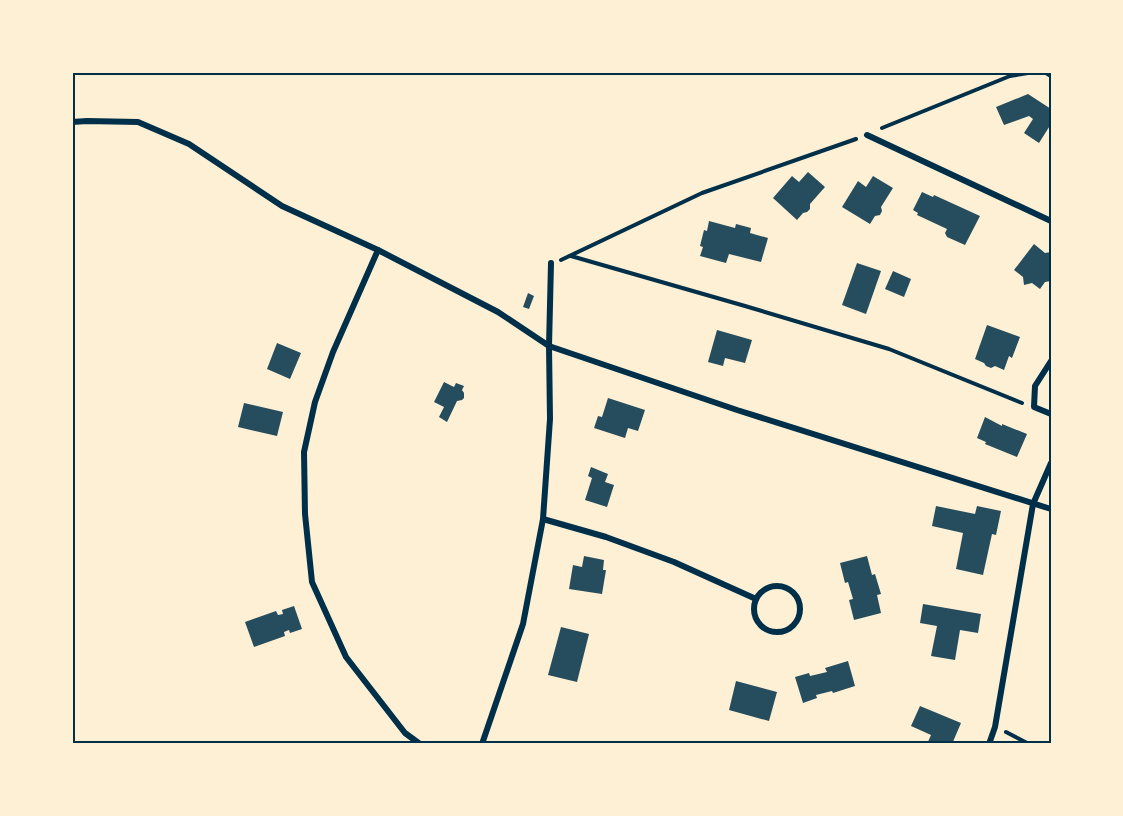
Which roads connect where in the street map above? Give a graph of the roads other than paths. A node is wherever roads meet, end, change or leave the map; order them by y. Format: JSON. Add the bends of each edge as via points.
{"nodes":[{"id":1,"x":1046,"y":72,"type":"edge"},
{"id":2,"x":1051,"y":75,"type":"edge"},
{"id":3,"x":72,"y":122,"type":"edge"},
{"id":4,"x":867,"y":135,"type":"road end"},
{"id":5,"x":1051,"y":221,"type":"edge"},
{"id":6,"x":378,"y":250,"type":"junction"},
{"id":7,"x":551,"y":263,"type":"road end"},
{"id":8,"x":549,"y":346,"type":"junction"},
{"id":9,"x":1051,"y":361,"type":"edge"},
{"id":10,"x":1051,"y":414,"type":"edge"},
{"id":11,"x":1051,"y":463,"type":"edge"},
{"id":12,"x":1033,"y":504,"type":"junction"},
{"id":13,"x":1051,"y":509,"type":"edge"},
{"id":14,"x":543,"y":519,"type":"junction"},
{"id":15,"x":756,"y":599,"type":"junction"},
{"id":16,"x":420,"y":744,"type":"edge"},
{"id":17,"x":482,"y":744,"type":"edge"},
{"id":18,"x":989,"y":744,"type":"edge"}],
"edges":[{"from":1,"to":2,"type":"street"},
{"from":3,"to":6,"type":"street","via":[[138,122],[189,144],[282,206]]},
{"from":4,"to":5,"type":"street"},
{"from":6,"to":8,"type":"street","via":[[498,312]]},
{"from":6,"to":16,"type":"street","via":[[315,402],[304,452],[305,514],[312,582],[346,657],[405,733]]},
{"from":7,"to":8,"type":"street"},
{"from":8,"to":12,"type":"street"},
{"from":8,"to":14,"type":"street","via":[[550,419]]},
{"from":9,"to":10,"type":"street","via":[[1035,386],[1034,407]]},
{"from":11,"to":12,"type":"street"},
{"from":12,"to":13,"type":"street"},
{"from":12,"to":18,"type":"street"},
{"from":14,"to":15,"type":"street","via":[[674,562]]},
{"from":14,"to":17,"type":"street","via":[[523,624]]},
{"from":15,"to":15,"type":"street","via":[[759,623],[775,632],[790,628],[801,613],[794,592],[786,587],[771,586]]}]}
